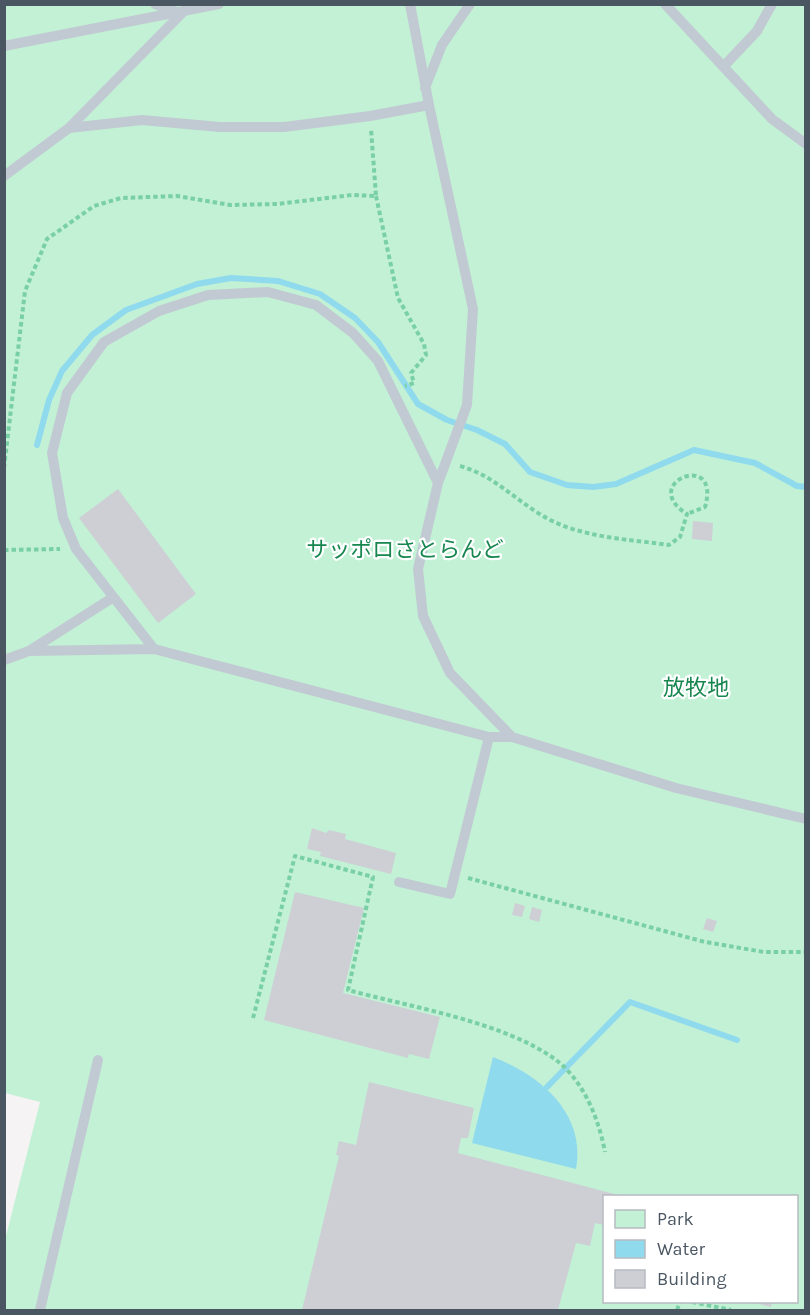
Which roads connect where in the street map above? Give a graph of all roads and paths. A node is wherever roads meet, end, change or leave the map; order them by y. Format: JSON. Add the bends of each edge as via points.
{"nodes":[{"id":1,"x":155,"y":4,"type":"edge"},
{"id":2,"x":219,"y":4,"type":"edge"},
{"id":3,"x":410,"y":4,"type":"edge"},
{"id":4,"x":470,"y":4,"type":"edge"},
{"id":5,"x":665,"y":4,"type":"edge"},
{"id":6,"x":772,"y":4,"type":"edge"},
{"id":7,"x":181,"y":12,"type":"junction"},
{"id":8,"x":4,"y":46,"type":"edge"},
{"id":9,"x":724,"y":66,"type":"junction"},
{"id":10,"x":425,"y":88,"type":"junction"},
{"id":11,"x":429,"y":105,"type":"junction"},
{"id":12,"x":370,"y":116,"type":"junction"},
{"id":13,"x":69,"y":128,"type":"junction"},
{"id":14,"x":806,"y":144,"type":"edge"},
{"id":15,"x":4,"y":176,"type":"edge"},
{"id":16,"x":376,"y":196,"type":"junction"},
{"id":17,"x":414,"y":384,"type":"dead end"},
{"id":18,"x":448,"y":463,"type":"junction"},
{"id":19,"x":4,"y":468,"type":"edge"},
{"id":20,"x":438,"y":483,"type":"junction"},
{"id":21,"x":687,"y":514,"type":"junction"},
{"id":22,"x":76,"y":549,"type":"junction"},
{"id":23,"x":4,"y":550,"type":"edge"},
{"id":24,"x":112,"y":598,"type":"junction"},
{"id":25,"x":154,"y":649,"type":"junction"},
{"id":26,"x":29,"y":651,"type":"junction"},
{"id":27,"x":4,"y":660,"type":"edge"},
{"id":28,"x":489,"y":736,"type":"junction"},
{"id":29,"x":512,"y":737,"type":"junction"},
{"id":30,"x":806,"y":819,"type":"edge"},
{"id":31,"x":455,"y":875,"type":"junction"},
{"id":32,"x":399,"y":882,"type":"dead end"},
{"id":33,"x":806,"y":952,"type":"edge"},
{"id":34,"x":253,"y":1018,"type":"dead end"},
{"id":35,"x":98,"y":1060,"type":"dead end"},
{"id":36,"x":605,"y":1152,"type":"dead end"},
{"id":37,"x":696,"y":1303,"type":"edge"},
{"id":38,"x":40,"y":1311,"type":"edge"},
{"id":39,"x":731,"y":1311,"type":"edge"}],
"edges":[{"from":1,"to":7,"type":"lane"},
{"from":2,"to":7,"type":"lane"},
{"from":3,"to":10,"type":"lane"},
{"from":4,"to":10,"type":"lane","via":[[442,45]]},
{"from":5,"to":9,"type":"lane"},
{"from":6,"to":9,"type":"lane","via":[[758,31]]},
{"from":7,"to":8,"type":"lane"},
{"from":7,"to":13,"type":"lane"},
{"from":9,"to":14,"type":"lane","via":[[772,119]]},
{"from":10,"to":11,"type":"lane"},
{"from":11,"to":12,"type":"lane"},
{"from":11,"to":18,"type":"lane","via":[[473,309],[466,411]]},
{"from":12,"to":13,"type":"lane","via":[[284,127],[220,127],[142,120]]},
{"from":12,"to":16,"type":"path"},
{"from":13,"to":15,"type":"lane"},
{"from":16,"to":17,"type":"path","via":[[398,298],[424,344],[426,355],[411,373]]},
{"from":16,"to":19,"type":"path","via":[[230,205],[177,196],[121,198],[94,206],[47,239],[25,291]]},
{"from":18,"to":20,"type":"lane"},
{"from":18,"to":21,"type":"path","via":[[479,471],[545,517],[611,538],[669,545],[680,537]]},
{"from":20,"to":22,"type":"lane","via":[[378,362],[353,333],[315,305],[268,292],[208,295],[159,311],[104,342],[67,393],[52,453],[63,518]]},
{"from":20,"to":29,"type":"lane","via":[[418,569],[423,616],[450,673]]},
{"from":21,"to":21,"type":"path","via":[[677,508],[671,489],[677,479],[697,476],[708,490],[707,500],[705,507]]},
{"from":22,"to":23,"type":"path"},
{"from":22,"to":24,"type":"lane"},
{"from":24,"to":25,"type":"lane"},
{"from":24,"to":26,"type":"lane"},
{"from":25,"to":26,"type":"lane"},
{"from":25,"to":28,"type":"lane"},
{"from":26,"to":27,"type":"lane"},
{"from":28,"to":29,"type":"lane"},
{"from":28,"to":31,"type":"lane"},
{"from":29,"to":30,"type":"lane","via":[[676,789]]},
{"from":31,"to":32,"type":"lane","via":[[450,894]]},
{"from":31,"to":33,"type":"path","via":[[705,942],[764,952]]},
{"from":34,"to":36,"type":"path","via":[[295,856],[373,877],[348,990],[506,1034],[557,1060],[572,1076],[600,1125]]},
{"from":35,"to":38,"type":"lane"},
{"from":37,"to":39,"type":"path"}]}
